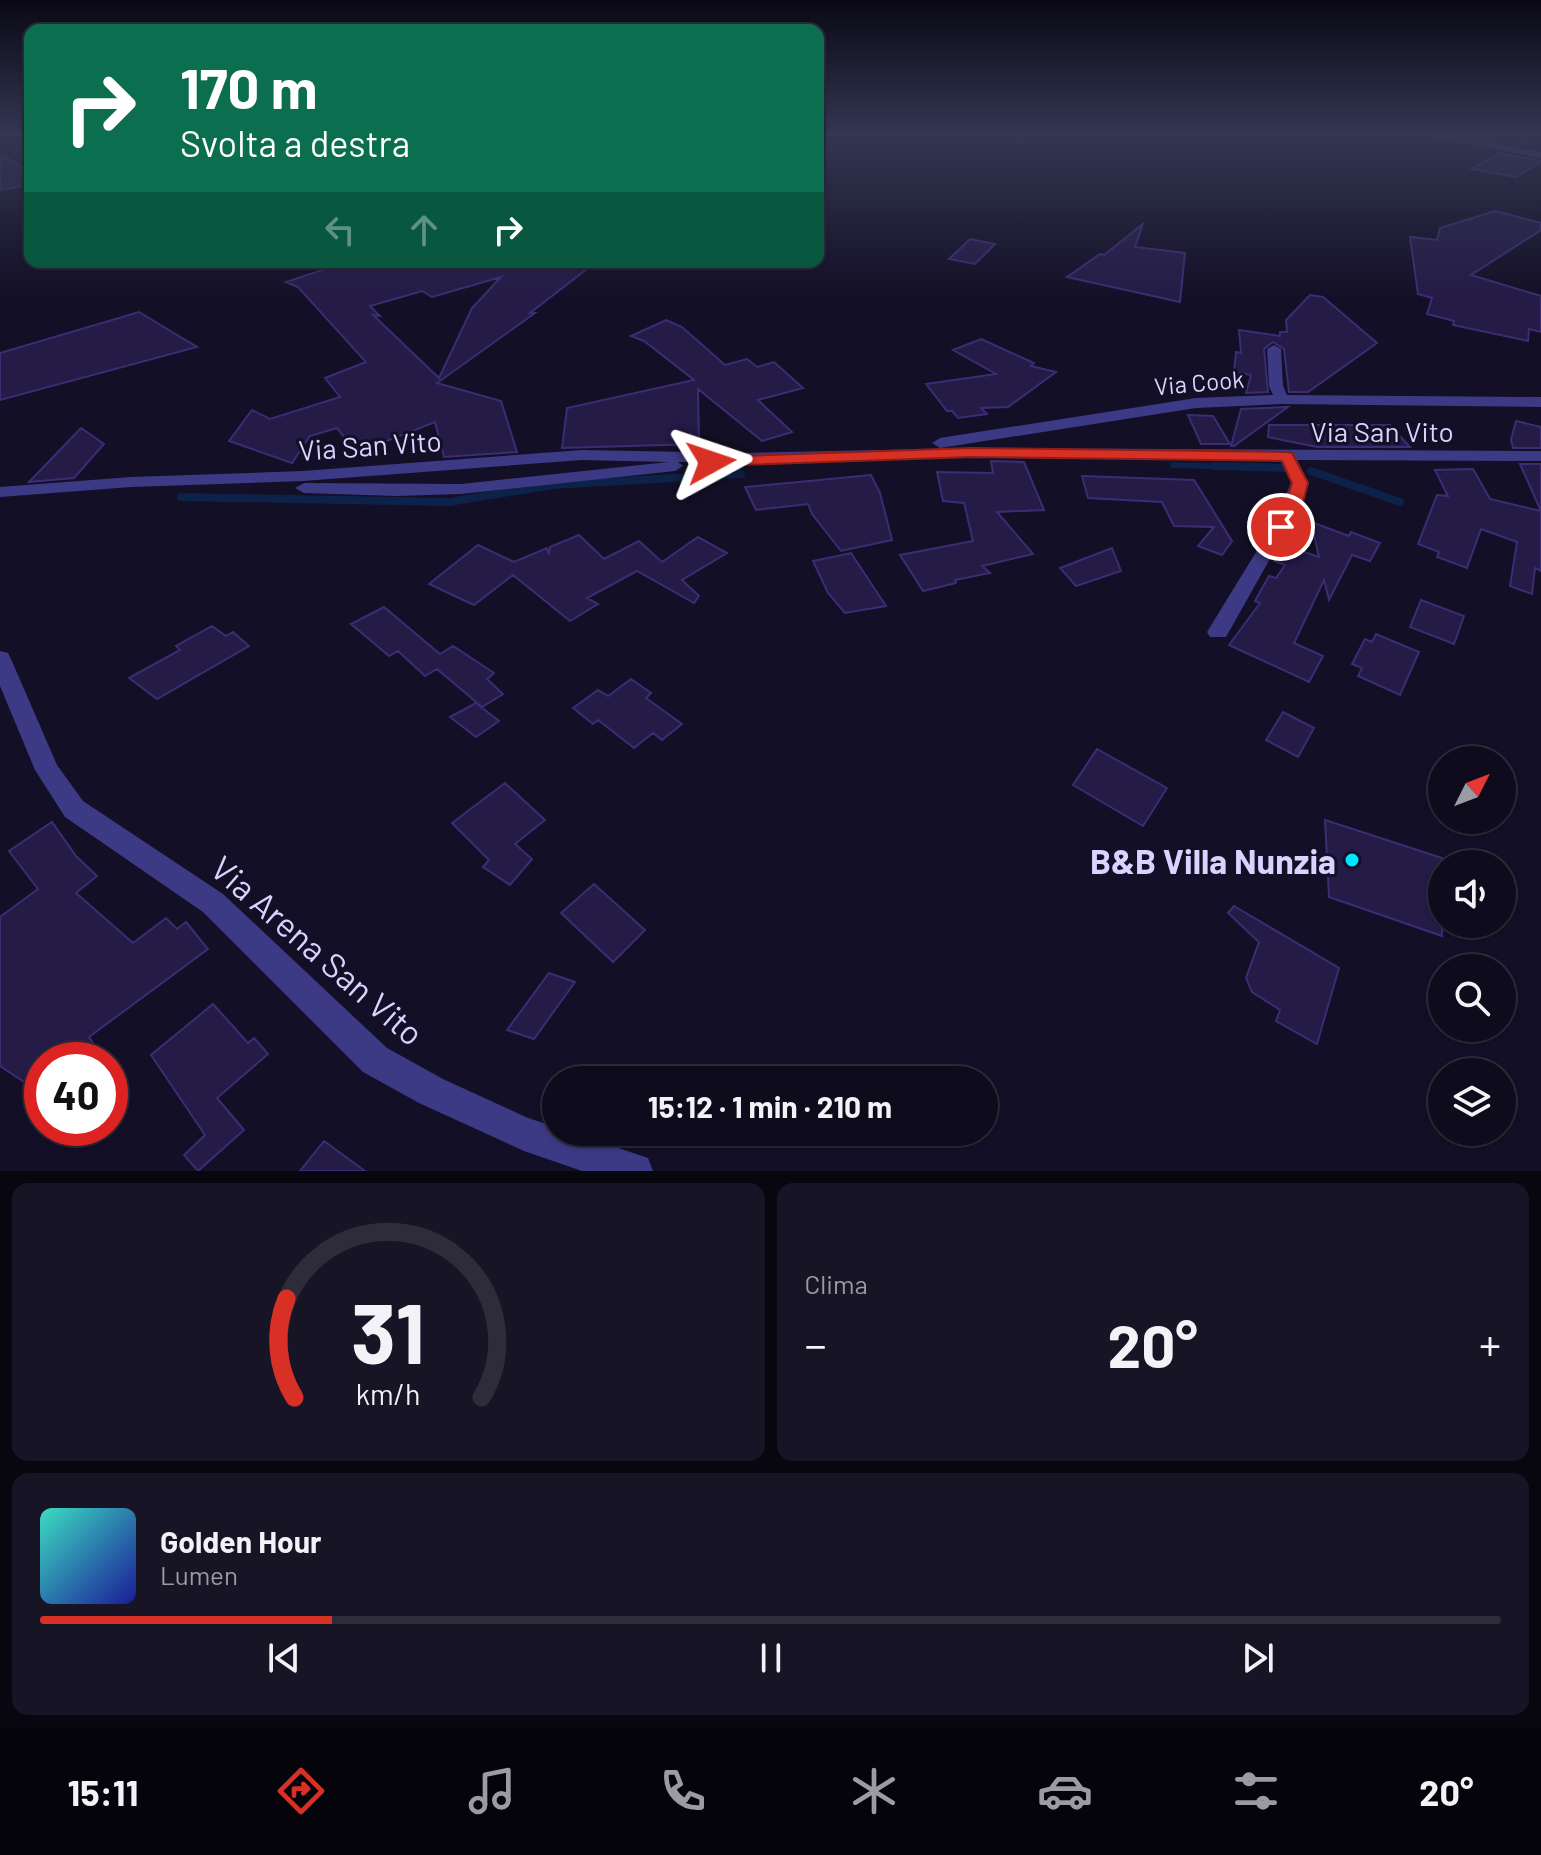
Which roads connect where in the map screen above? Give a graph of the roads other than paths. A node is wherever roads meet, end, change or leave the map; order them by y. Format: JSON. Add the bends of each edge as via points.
{"nodes":[{"id":1,"x":1274,"y":349,"type":"dead end"},
{"id":2,"x":1282,"y":399,"type":"junction"},
{"id":3,"x":1541,"y":402,"type":"edge"},
{"id":4,"x":865,"y":455,"type":"junction"},
{"id":5,"x":1541,"y":456,"type":"edge"},
{"id":6,"x":1287,"y":457,"type":"junction"},
{"id":7,"x":742,"y":458,"type":"junction"},
{"id":8,"x":0,"y":492,"type":"edge"},
{"id":9,"x":0,"y":502,"type":"edge"},
{"id":10,"x":1218,"y":632,"type":"dead end"},
{"id":11,"x":0,"y":659,"type":"edge"},
{"id":12,"x":635,"y":1171,"type":"edge"}],
"edges":[{"from":1,"to":2,"type":"street"},
{"from":2,"to":3,"type":"street","name":"Via Cook"},
{"from":2,"to":4,"type":"street","name":"Via Cook","via":[[1196,403]]},
{"from":4,"to":6,"type":"street","name":"Via San Vito"},
{"from":4,"to":7,"type":"street","name":"Via San Vito"},
{"from":5,"to":6,"type":"street","name":"Via San Vito"},
{"from":6,"to":10,"type":"street","via":[[1300,483],[1293,506]]},
{"from":7,"to":8,"type":"street","name":"Via San Vito","via":[[582,455]]},
{"from":7,"to":9,"type":"street","name":"Via San Vito","via":[[461,489],[251,488]]},
{"from":11,"to":12,"type":"street","name":"Via Arena San Vito","via":[[47,770],[74,809],[213,903],[375,1060],[524,1134]]}]}
